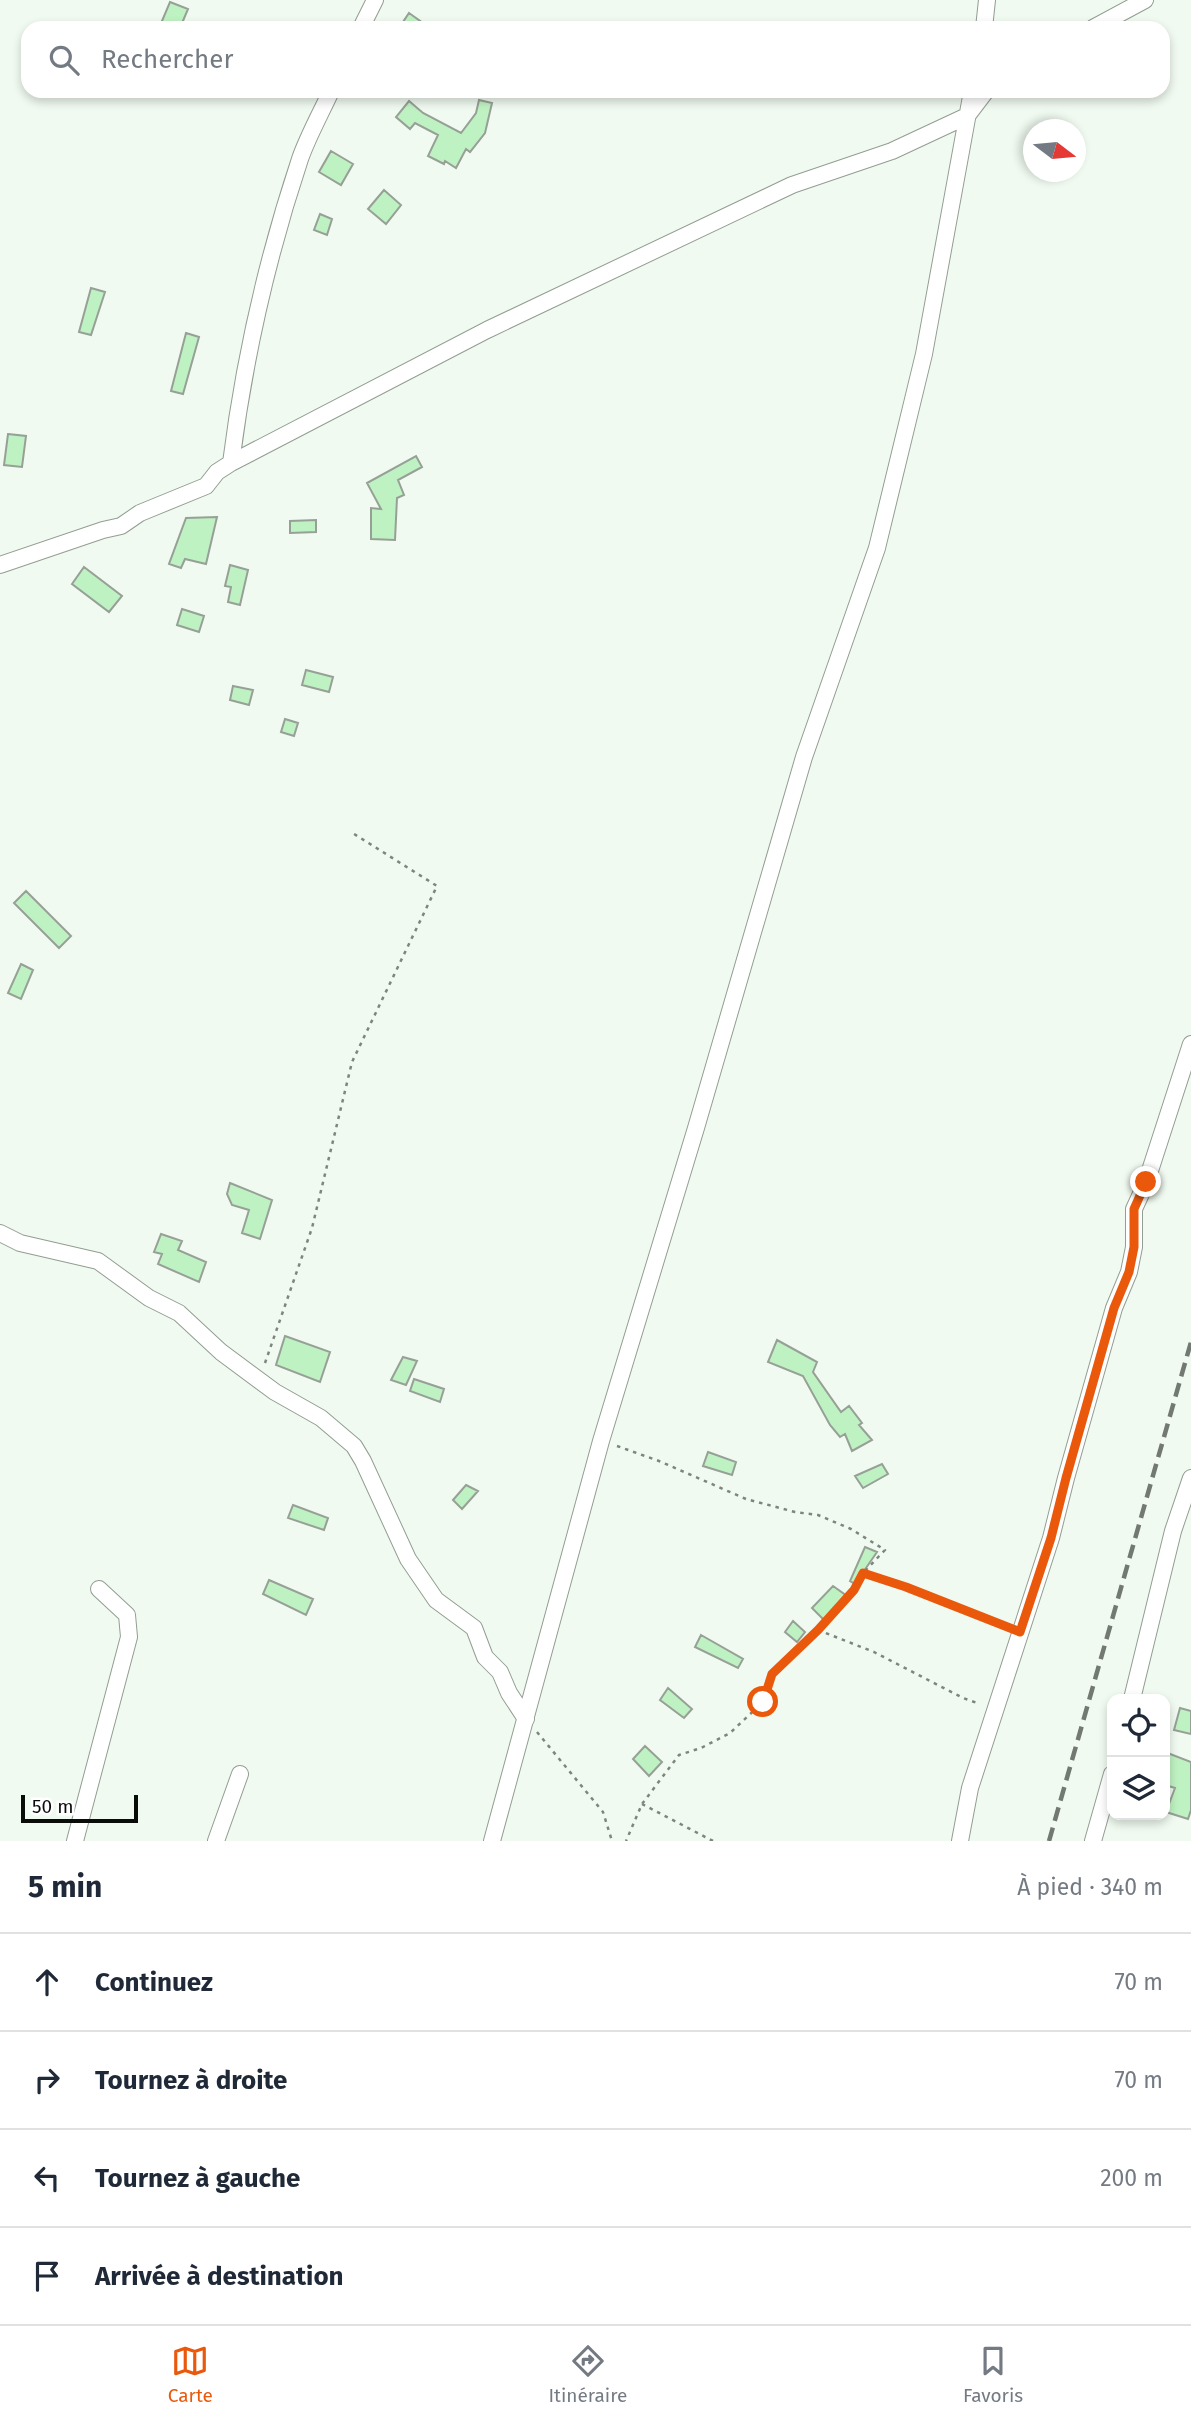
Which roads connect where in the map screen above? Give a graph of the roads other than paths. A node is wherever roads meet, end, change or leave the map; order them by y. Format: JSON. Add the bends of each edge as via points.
{"nodes":[{"id":1,"x":375,"y":0,"type":"edge"},
{"id":2,"x":987,"y":0,"type":"edge"},
{"id":3,"x":1145,"y":0,"type":"edge"},
{"id":4,"x":364,"y":21,"type":"edge"},
{"id":5,"x":985,"y":21,"type":"edge"},
{"id":6,"x":1106,"y":21,"type":"edge"},
{"id":7,"x":328,"y":98,"type":"edge"},
{"id":8,"x":971,"y":98,"type":"edge"},
{"id":9,"x":981,"y":98,"type":"edge"},
{"id":10,"x":967,"y":116,"type":"junction"},
{"id":11,"x":231,"y":463,"type":"junction"},
{"id":12,"x":0,"y":565,"type":"edge"},
{"id":13,"x":1191,"y":1044,"type":"edge"},
{"id":14,"x":0,"y":1233,"type":"edge"},
{"id":15,"x":1191,"y":1478,"type":"edge"},
{"id":16,"x":99,"y":1589,"type":"dead end"},
{"id":17,"x":1133,"y":1694,"type":"edge"},
{"id":18,"x":526,"y":1718,"type":"junction"},
{"id":19,"x":240,"y":1774,"type":"dead end"},
{"id":20,"x":1107,"y":1791,"type":"edge"},
{"id":21,"x":75,"y":1841,"type":"edge"},
{"id":22,"x":216,"y":1841,"type":"edge"},
{"id":23,"x":492,"y":1841,"type":"edge"},
{"id":24,"x":960,"y":1841,"type":"edge"},
{"id":25,"x":1093,"y":1841,"type":"edge"}],
"edges":[{"from":1,"to":4,"type":"street"},
{"from":2,"to":5,"type":"street"},
{"from":3,"to":6,"type":"street"},
{"from":7,"to":11,"type":"street","via":[[300,157],[261,295],[239,398]]},
{"from":8,"to":10,"type":"street"},
{"from":9,"to":10,"type":"street"},
{"from":10,"to":11,"type":"street","via":[[892,151],[792,186],[487,330]]},
{"from":10,"to":18,"type":"street","via":[[924,354],[877,548],[804,757],[601,1441]]},
{"from":11,"to":12,"type":"street","via":[[206,486],[140,513],[121,526]]},
{"from":13,"to":24,"type":"street","via":[[1134,1209],[1129,1272],[1114,1308],[1051,1538],[970,1788]]},
{"from":14,"to":18,"type":"street","via":[[20,1243],[98,1261],[178,1313],[221,1352],[275,1392],[321,1418],[354,1446],[408,1559],[436,1600],[474,1628],[485,1657],[500,1672]]},
{"from":15,"to":17,"type":"street","via":[[1173,1531]]},
{"from":16,"to":21,"type":"street","via":[[127,1615],[129,1637]]},
{"from":18,"to":23,"type":"street"},
{"from":19,"to":22,"type":"street"},
{"from":20,"to":25,"type":"street"}]}
